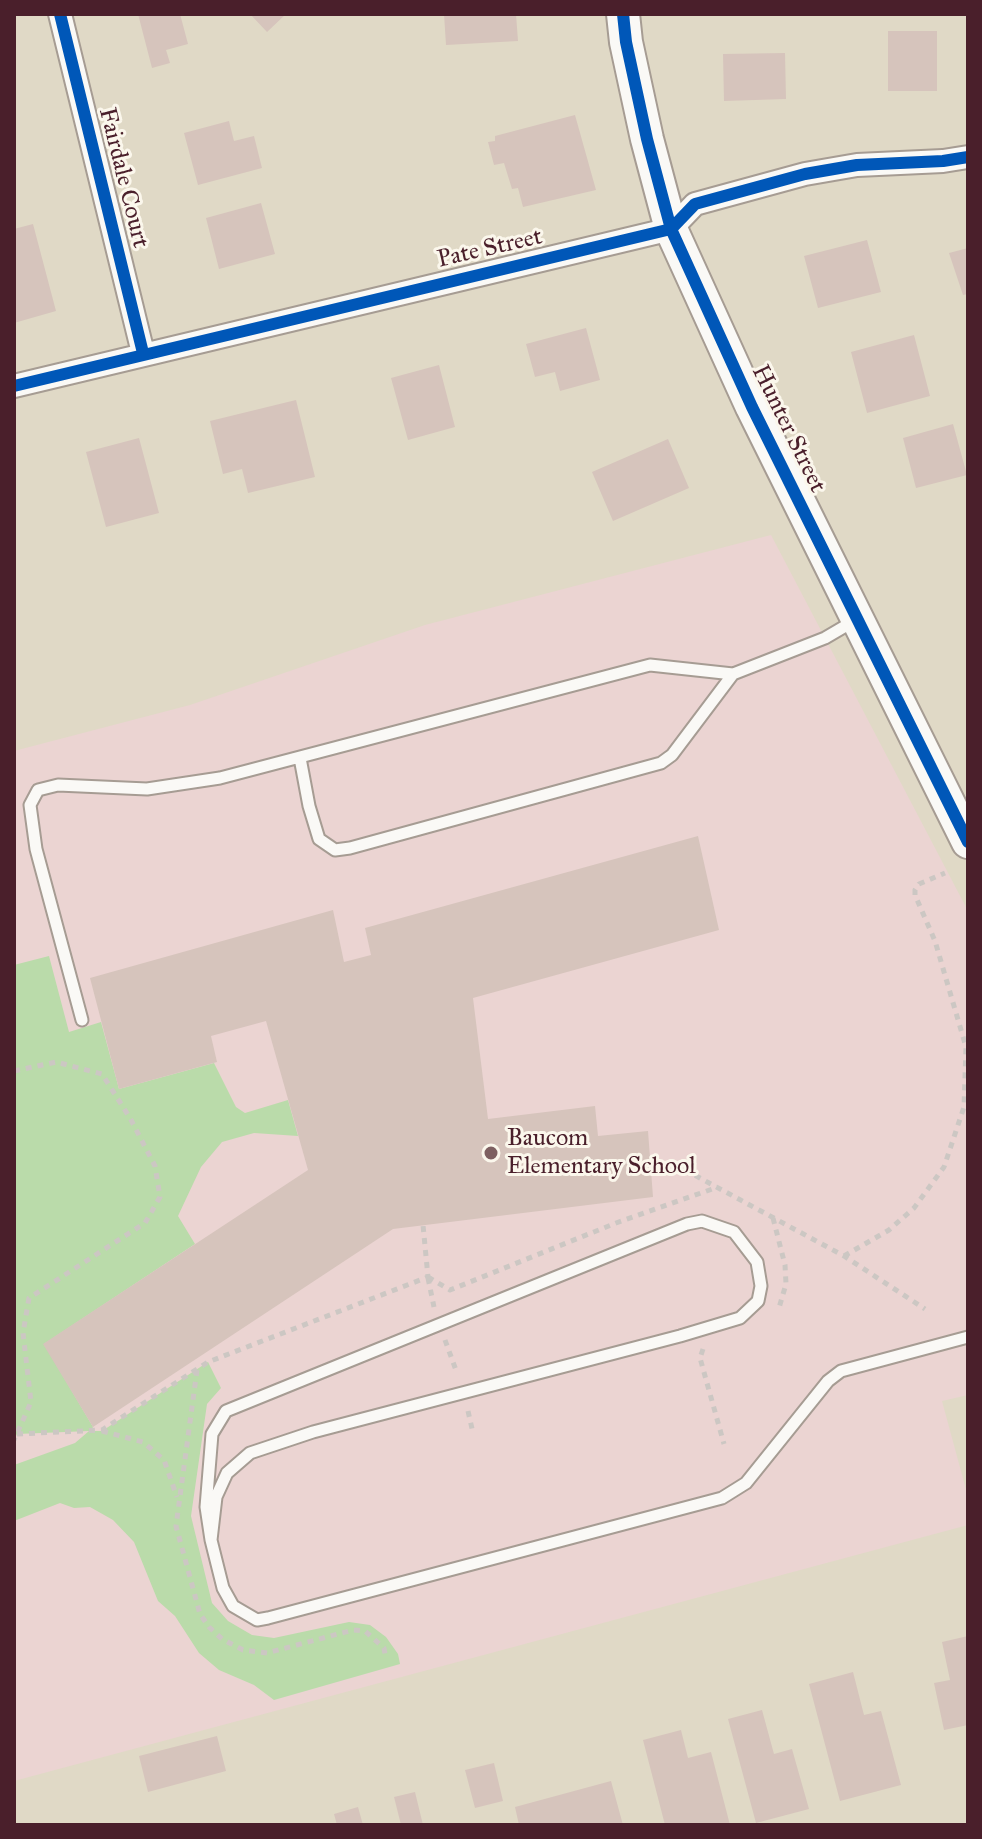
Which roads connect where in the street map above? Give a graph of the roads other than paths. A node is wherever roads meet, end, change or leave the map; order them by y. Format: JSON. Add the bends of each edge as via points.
{"nodes":[{"id":1,"x":60,"y":14,"type":"edge"},
{"id":2,"x":623,"y":14,"type":"edge"},
{"id":3,"x":968,"y":157,"type":"edge"},
{"id":4,"x":671,"y":229,"type":"junction"},
{"id":5,"x":143,"y":353,"type":"junction"},
{"id":6,"x":14,"y":386,"type":"edge"},
{"id":7,"x":857,"y":620,"type":"junction"},
{"id":8,"x":733,"y":674,"type":"junction"},
{"id":9,"x":300,"y":758,"type":"junction"},
{"id":10,"x":959,"y":808,"type":"edge"},
{"id":11,"x":968,"y":842,"type":"edge"},
{"id":12,"x":82,"y":1020,"type":"dead end"},
{"id":13,"x":968,"y":1337,"type":"edge"},
{"id":14,"x":211,"y":1540,"type":"junction"}],
"edges":[{"from":1,"to":5,"type":"street","name":"Fairdale Court"},
{"from":2,"to":4,"type":"street","name":"Hunter Street"},
{"from":3,"to":4,"type":"street","name":"Pate Street","via":[[805,174],[695,204]]},
{"from":4,"to":5,"type":"street","name":"Pate Street"},
{"from":4,"to":7,"type":"street","name":"Hunter Street"},
{"from":5,"to":6,"type":"street","name":"Pate Street"},
{"from":7,"to":8,"type":"lane"},
{"from":7,"to":10,"type":"street","name":"Hunter Street"},
{"from":8,"to":9,"type":"lane","via":[[650,665]]},
{"from":8,"to":9,"type":"lane","via":[[661,763],[350,848],[335,850],[319,839]]},
{"from":9,"to":12,"type":"lane","via":[[147,789],[58,785],[38,790],[30,805],[36,849]]},
{"from":10,"to":11,"type":"street","name":"Hunter Street"},
{"from":13,"to":14,"type":"lane","via":[[841,1371],[746,1483],[722,1498],[257,1620],[233,1606]]},
{"from":14,"to":14,"type":"lane","via":[[216,1497],[227,1473],[250,1453],[740,1318],[758,1301],[757,1262],[734,1232],[702,1221],[687,1224],[226,1411],[212,1434],[209,1459],[206,1507]]}]}
